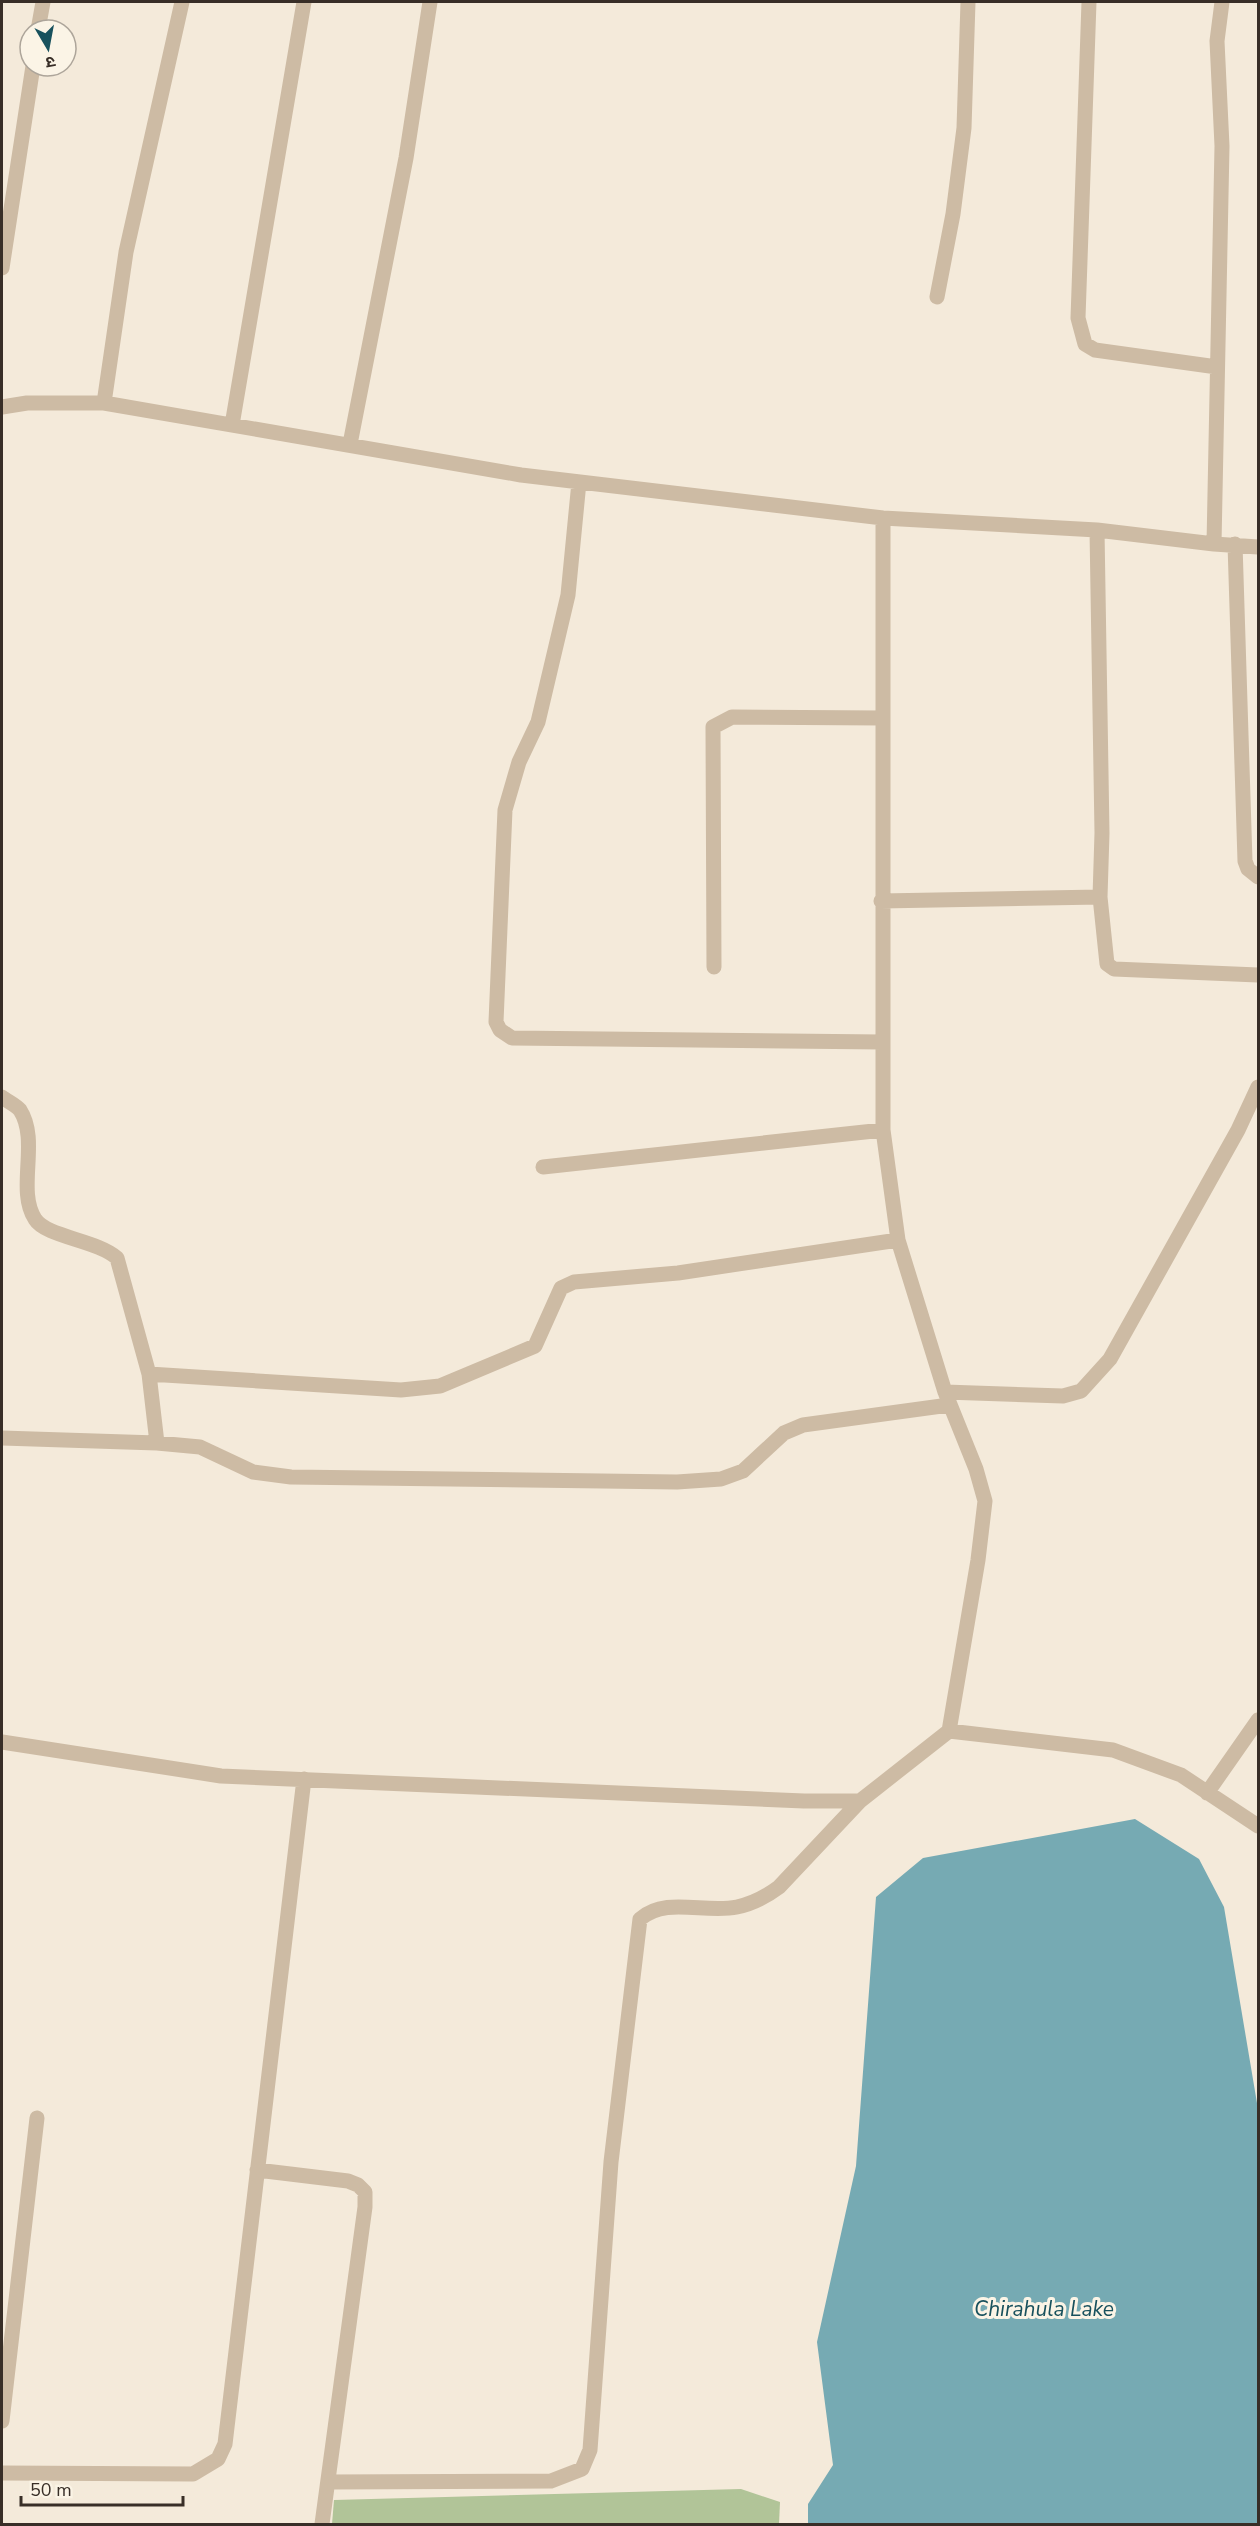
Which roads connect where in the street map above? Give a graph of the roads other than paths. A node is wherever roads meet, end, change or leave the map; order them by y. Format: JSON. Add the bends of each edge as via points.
{"nodes":[{"id":1,"x":43,"y":2,"type":"edge"},
{"id":2,"x":182,"y":2,"type":"edge"},
{"id":3,"x":304,"y":2,"type":"edge"},
{"id":4,"x":430,"y":2,"type":"edge"},
{"id":5,"x":968,"y":2,"type":"edge"},
{"id":6,"x":1089,"y":2,"type":"edge"},
{"id":7,"x":1222,"y":2,"type":"edge"},
{"id":8,"x":40,"y":18,"type":"edge"},
{"id":9,"x":31,"y":78,"type":"edge"},
{"id":10,"x":2,"y":268,"type":"edge"},
{"id":11,"x":937,"y":297,"type":"dead end"},
{"id":12,"x":1217,"y":366,"type":"junction"},
{"id":13,"x":104,"y":404,"type":"junction"},
{"id":14,"x":2,"y":407,"type":"edge"},
{"id":15,"x":232,"y":425,"type":"junction"},
{"id":16,"x":350,"y":444,"type":"junction"},
{"id":17,"x":579,"y":482,"type":"junction"},
{"id":18,"x":883,"y":519,"type":"junction"},
{"id":19,"x":1097,"y":530,"type":"junction"},
{"id":20,"x":1214,"y":544,"type":"junction"},
{"id":21,"x":1235,"y":544,"type":"junction"},
{"id":22,"x":1258,"y":547,"type":"edge"},
{"id":23,"x":882,"y":718,"type":"junction"},
{"id":24,"x":1258,"y":877,"type":"edge"},
{"id":25,"x":1100,"y":897,"type":"junction"},
{"id":26,"x":881,"y":901,"type":"junction"},
{"id":27,"x":714,"y":967,"type":"dead end"},
{"id":28,"x":1258,"y":975,"type":"edge"},
{"id":29,"x":882,"y":1042,"type":"junction"},
{"id":30,"x":1258,"y":1087,"type":"edge"},
{"id":31,"x":2,"y":1097,"type":"edge"},
{"id":32,"x":883,"y":1130,"type":"junction"},
{"id":33,"x":543,"y":1167,"type":"dead end"},
{"id":34,"x":898,"y":1240,"type":"junction"},
{"id":35,"x":149,"y":1374,"type":"junction"},
{"id":36,"x":947,"y":1399,"type":"junction"},
{"id":37,"x":2,"y":1438,"type":"edge"},
{"id":38,"x":157,"y":1443,"type":"junction"},
{"id":39,"x":1258,"y":1720,"type":"edge"},
{"id":40,"x":949,"y":1731,"type":"junction"},
{"id":41,"x":2,"y":1742,"type":"edge"},
{"id":42,"x":304,"y":1779,"type":"junction"},
{"id":43,"x":1207,"y":1792,"type":"junction"},
{"id":44,"x":860,"y":1801,"type":"junction"},
{"id":45,"x":1258,"y":1826,"type":"edge"},
{"id":46,"x":37,"y":2118,"type":"dead end"},
{"id":47,"x":256,"y":2170,"type":"junction"},
{"id":48,"x":2,"y":2421,"type":"edge"},
{"id":49,"x":2,"y":2473,"type":"edge"},
{"id":50,"x":328,"y":2482,"type":"junction"},
{"id":51,"x":322,"y":2524,"type":"edge"}],
"edges":[{"from":1,"to":8,"type":"street"},
{"from":2,"to":13,"type":"street","via":[[126,252]]},
{"from":3,"to":15,"type":"street"},
{"from":4,"to":16,"type":"street","via":[[406,158]]},
{"from":5,"to":11,"type":"street","via":[[964,128]]},
{"from":6,"to":12,"type":"street","via":[[1078,318],[1085,344],[1095,350]]},
{"from":7,"to":12,"type":"street","via":[[1217,41],[1222,146]]},
{"from":9,"to":10,"type":"street"},
{"from":12,"to":20,"type":"street"},
{"from":13,"to":14,"type":"street","via":[[27,403]]},
{"from":13,"to":15,"type":"street"},
{"from":15,"to":16,"type":"street"},
{"from":16,"to":17,"type":"street"},
{"from":17,"to":18,"type":"street"},
{"from":17,"to":29,"type":"street","via":[[568,595],[538,722],[519,762],[505,810],[496,1022],[500,1030],[512,1038]]},
{"from":18,"to":19,"type":"street"},
{"from":18,"to":23,"type":"street"},
{"from":19,"to":20,"type":"street"},
{"from":19,"to":25,"type":"street"},
{"from":20,"to":21,"type":"street"},
{"from":21,"to":22,"type":"street"},
{"from":21,"to":24,"type":"street","via":[[1245,861]]},
{"from":23,"to":26,"type":"street"},
{"from":23,"to":27,"type":"street","via":[[732,717],[713,727]]},
{"from":25,"to":26,"type":"street"},
{"from":25,"to":28,"type":"street","via":[[1107,964],[1114,969]]},
{"from":26,"to":29,"type":"street"},
{"from":29,"to":32,"type":"street"},
{"from":30,"to":36,"type":"street","via":[[1110,1359],[1081,1391],[1063,1396]]},
{"from":31,"to":35,"type":"street","via":[[19,1108],[27,1126],[29,1205],[35,1220],[45,1229],[106,1248],[117,1258]]},
{"from":32,"to":33,"type":"street"},
{"from":32,"to":34,"type":"street"},
{"from":34,"to":35,"type":"street","via":[[678,1273],[574,1282],[561,1288],[535,1346],[440,1386],[401,1390]]},
{"from":34,"to":36,"type":"street"},
{"from":35,"to":38,"type":"street"},
{"from":36,"to":38,"type":"street","via":[[803,1425],[784,1433],[743,1471],[721,1479],[677,1482],[291,1477],[253,1472],[200,1447]]},
{"from":36,"to":40,"type":"street","via":[[985,1502]]},
{"from":37,"to":38,"type":"street"},
{"from":39,"to":43,"type":"street"},
{"from":40,"to":43,"type":"street","via":[[1113,1750],[1180,1775]]},
{"from":40,"to":44,"type":"street"},
{"from":41,"to":42,"type":"street","via":[[221,1776]]},
{"from":42,"to":44,"type":"street"},
{"from":42,"to":47,"type":"street"},
{"from":43,"to":45,"type":"street"},
{"from":44,"to":50,"type":"street","via":[[768,1896],[736,1907],[653,1909],[640,1919],[611,2162],[590,2450],[582,2469],[551,2481]]},
{"from":46,"to":48,"type":"street"},
{"from":47,"to":49,"type":"street","via":[[225,2444],[218,2459],[193,2474]]},
{"from":47,"to":50,"type":"street","via":[[348,2181],[365,2192]]},
{"from":50,"to":51,"type":"street"}]}
